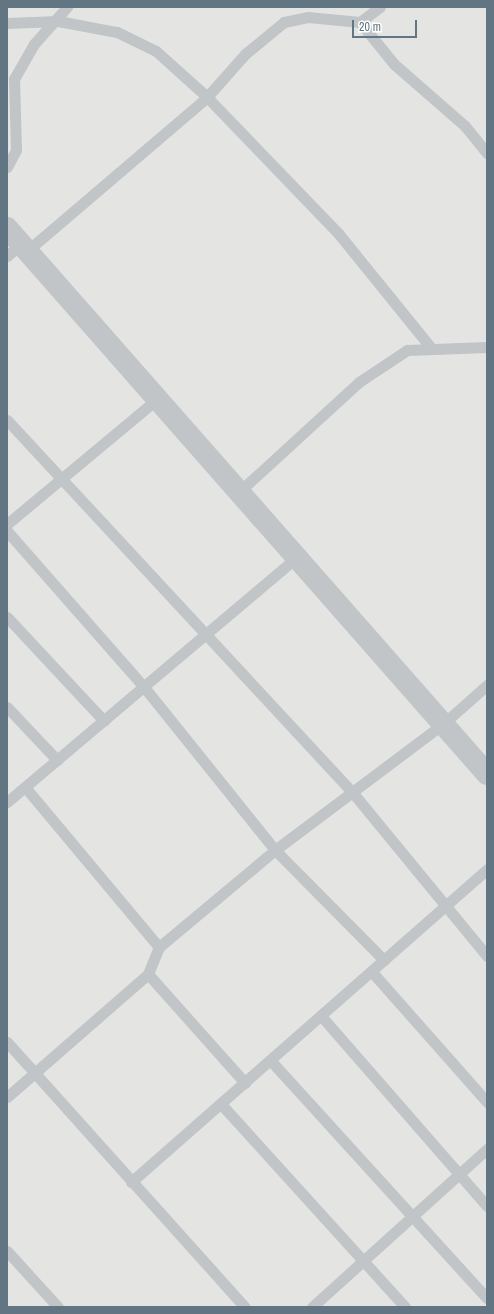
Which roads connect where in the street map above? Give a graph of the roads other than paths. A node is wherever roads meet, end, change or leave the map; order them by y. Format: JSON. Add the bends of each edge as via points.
{"nodes":[{"id":1,"x":67,"y":7,"type":"edge"},
{"id":2,"x":380,"y":7,"type":"edge"},
{"id":3,"x":58,"y":21,"type":"junction"},
{"id":4,"x":360,"y":22,"type":"junction"},
{"id":5,"x":7,"y":23,"type":"edge"},
{"id":6,"x":207,"y":97,"type":"junction"},
{"id":7,"x":487,"y":153,"type":"edge"},
{"id":8,"x":7,"y":167,"type":"edge"},
{"id":9,"x":7,"y":228,"type":"edge"},
{"id":10,"x":18,"y":250,"type":"edge"},
{"id":11,"x":487,"y":347,"type":"edge"},
{"id":12,"x":432,"y":349,"type":"junction"},
{"id":13,"x":157,"y":399,"type":"junction"},
{"id":14,"x":7,"y":420,"type":"edge"},
{"id":15,"x":60,"y":480,"type":"junction"},
{"id":16,"x":240,"y":491,"type":"junction"},
{"id":17,"x":7,"y":524,"type":"edge"},
{"id":18,"x":7,"y":531,"type":"edge"},
{"id":19,"x":298,"y":556,"type":"junction"},
{"id":20,"x":7,"y":616,"type":"edge"},
{"id":21,"x":206,"y":632,"type":"junction"},
{"id":22,"x":487,"y":685,"type":"edge"},
{"id":23,"x":144,"y":687,"type":"junction"},
{"id":24,"x":7,"y":707,"type":"edge"},
{"id":25,"x":104,"y":721,"type":"junction"},
{"id":26,"x":443,"y":724,"type":"junction"},
{"id":27,"x":57,"y":760,"type":"junction"},
{"id":28,"x":487,"y":774,"type":"edge"},
{"id":29,"x":25,"y":787,"type":"junction"},
{"id":30,"x":353,"y":793,"type":"junction"},
{"id":31,"x":7,"y":802,"type":"edge"},
{"id":32,"x":275,"y":850,"type":"junction"},
{"id":33,"x":487,"y":869,"type":"edge"},
{"id":34,"x":445,"y":906,"type":"junction"},
{"id":35,"x":159,"y":947,"type":"junction"},
{"id":36,"x":487,"y":956,"type":"edge"},
{"id":37,"x":384,"y":960,"type":"junction"},
{"id":38,"x":372,"y":972,"type":"junction"},
{"id":39,"x":148,"y":974,"type":"junction"},
{"id":40,"x":322,"y":1017,"type":"junction"},
{"id":41,"x":7,"y":1042,"type":"edge"},
{"id":42,"x":271,"y":1061,"type":"junction"},
{"id":43,"x":34,"y":1072,"type":"junction"},
{"id":44,"x":246,"y":1082,"type":"junction"},
{"id":45,"x":7,"y":1097,"type":"edge"},
{"id":46,"x":487,"y":1102,"type":"edge"},
{"id":47,"x":221,"y":1104,"type":"junction"},
{"id":48,"x":487,"y":1150,"type":"edge"},
{"id":49,"x":459,"y":1175,"type":"junction"},
{"id":50,"x":131,"y":1182,"type":"junction"},
{"id":51,"x":487,"y":1206,"type":"edge"},
{"id":52,"x":414,"y":1217,"type":"junction"},
{"id":53,"x":7,"y":1251,"type":"edge"},
{"id":54,"x":362,"y":1262,"type":"junction"},
{"id":55,"x":487,"y":1298,"type":"edge"},
{"id":56,"x":58,"y":1307,"type":"edge"},
{"id":57,"x":245,"y":1307,"type":"edge"},
{"id":58,"x":312,"y":1307,"type":"edge"},
{"id":59,"x":404,"y":1307,"type":"edge"}],
"edges":[{"from":1,"to":3,"type":"lane"},
{"from":2,"to":4,"type":"lane"},
{"from":3,"to":5,"type":"lane"},
{"from":3,"to":6,"type":"lane","via":[[117,32],[156,51]]},
{"from":3,"to":8,"type":"lane","via":[[34,44],[14,79],[16,150]]},
{"from":4,"to":6,"type":"lane","via":[[308,17],[284,22],[245,54]]},
{"from":4,"to":7,"type":"lane","via":[[394,64],[465,126]]},
{"from":6,"to":10,"type":"lane"},
{"from":6,"to":12,"type":"lane","via":[[338,233]]},
{"from":9,"to":10,"type":"street"},
{"from":10,"to":13,"type":"street"},
{"from":11,"to":12,"type":"lane"},
{"from":12,"to":16,"type":"lane","via":[[407,350],[359,382]]},
{"from":13,"to":15,"type":"lane"},
{"from":13,"to":16,"type":"street"},
{"from":14,"to":15,"type":"lane"},
{"from":15,"to":17,"type":"lane"},
{"from":15,"to":21,"type":"lane"},
{"from":16,"to":19,"type":"street"},
{"from":18,"to":23,"type":"lane"},
{"from":19,"to":21,"type":"lane"},
{"from":19,"to":26,"type":"street"},
{"from":20,"to":25,"type":"lane"},
{"from":21,"to":23,"type":"lane"},
{"from":21,"to":30,"type":"lane"},
{"from":22,"to":26,"type":"lane"},
{"from":23,"to":25,"type":"lane"},
{"from":23,"to":32,"type":"lane"},
{"from":24,"to":27,"type":"lane"},
{"from":25,"to":27,"type":"lane"},
{"from":26,"to":28,"type":"street"},
{"from":26,"to":30,"type":"lane"},
{"from":27,"to":29,"type":"lane"},
{"from":29,"to":31,"type":"lane"},
{"from":29,"to":35,"type":"lane"},
{"from":30,"to":32,"type":"lane"},
{"from":30,"to":34,"type":"lane"},
{"from":32,"to":35,"type":"lane"},
{"from":32,"to":37,"type":"lane"},
{"from":33,"to":34,"type":"lane"},
{"from":34,"to":36,"type":"lane"},
{"from":34,"to":37,"type":"lane"},
{"from":35,"to":39,"type":"lane"},
{"from":37,"to":38,"type":"lane"},
{"from":38,"to":40,"type":"lane"},
{"from":38,"to":46,"type":"lane"},
{"from":39,"to":43,"type":"lane"},
{"from":39,"to":44,"type":"lane"},
{"from":40,"to":42,"type":"lane"},
{"from":40,"to":49,"type":"lane"},
{"from":41,"to":43,"type":"lane"},
{"from":42,"to":44,"type":"lane"},
{"from":42,"to":52,"type":"lane"},
{"from":43,"to":45,"type":"lane"},
{"from":43,"to":50,"type":"lane"},
{"from":44,"to":47,"type":"lane"},
{"from":47,"to":50,"type":"lane"},
{"from":47,"to":54,"type":"lane"},
{"from":48,"to":49,"type":"lane"},
{"from":49,"to":51,"type":"lane"},
{"from":49,"to":52,"type":"lane"},
{"from":50,"to":57,"type":"lane"},
{"from":52,"to":54,"type":"lane"},
{"from":52,"to":55,"type":"lane"},
{"from":53,"to":56,"type":"lane"},
{"from":54,"to":58,"type":"lane"},
{"from":54,"to":59,"type":"lane"}]}
